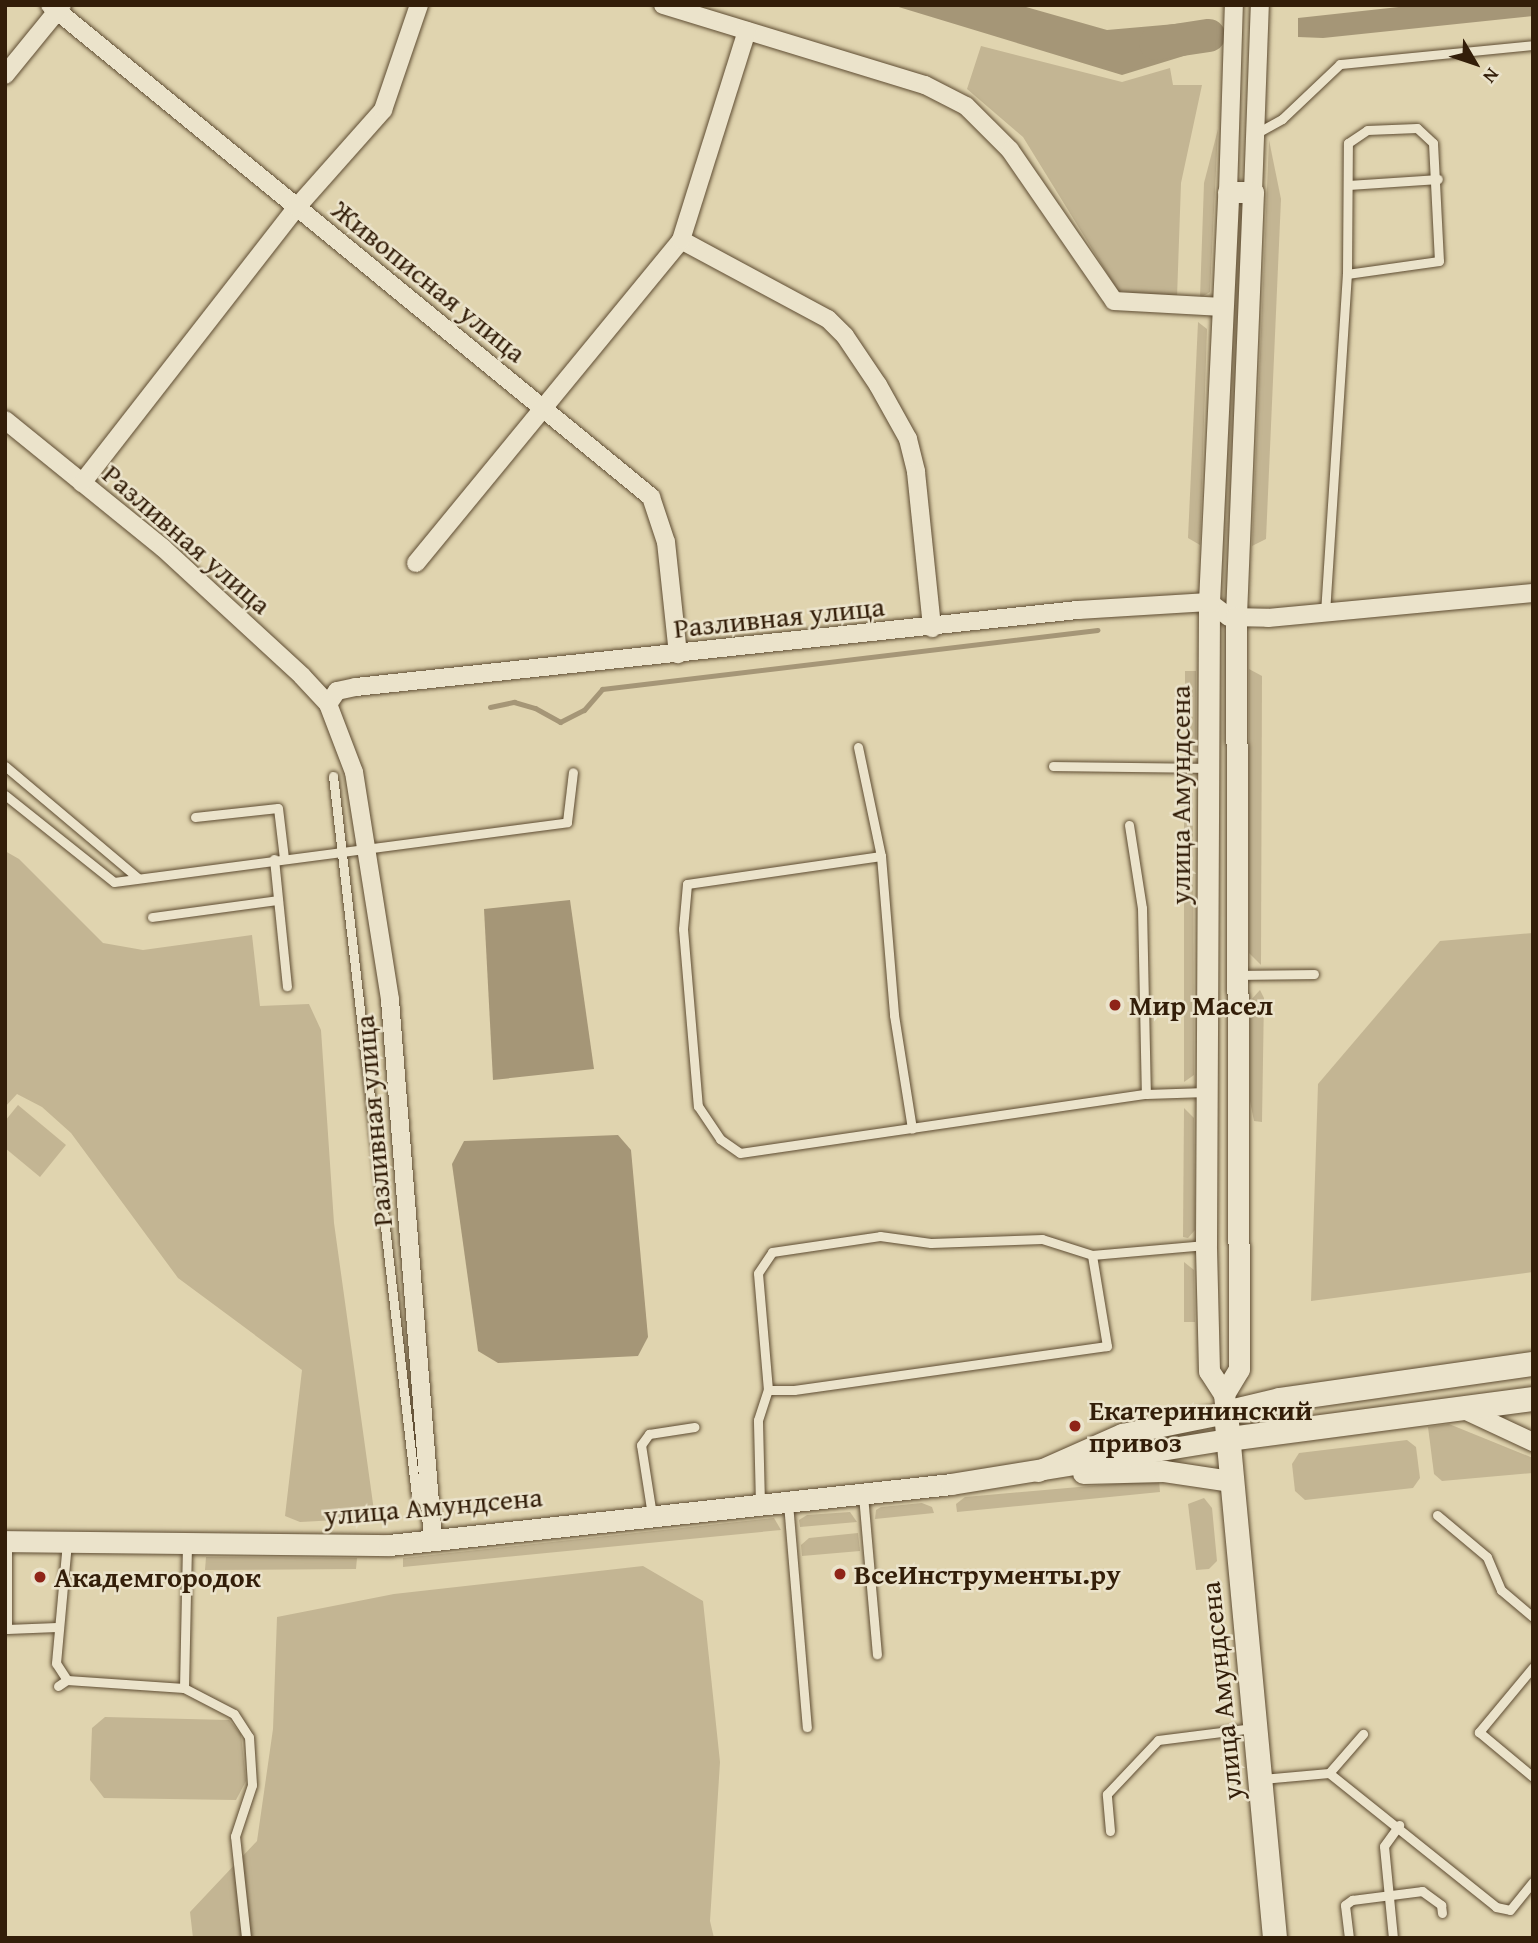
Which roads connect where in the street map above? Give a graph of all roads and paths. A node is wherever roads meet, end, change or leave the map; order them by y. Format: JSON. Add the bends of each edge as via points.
{"nodes":[{"id":1,"x":419,"y":5,"type":"edge"},
{"id":2,"x":663,"y":5,"type":"edge"},
{"id":3,"x":1234,"y":5,"type":"edge"},
{"id":4,"x":1260,"y":5,"type":"edge"},
{"id":5,"x":56,"y":7,"type":"edge"},
{"id":6,"x":747,"y":31,"type":"junction"},
{"id":7,"x":1533,"y":45,"type":"edge"},
{"id":8,"x":5,"y":75,"type":"edge"},
{"id":9,"x":1255,"y":134,"type":"junction"},
{"id":10,"x":1438,"y":179,"type":"junction"},
{"id":11,"x":1349,"y":186,"type":"junction"},
{"id":12,"x":1228,"y":192,"type":"junction"},
{"id":13,"x":1253,"y":192,"type":"junction"},
{"id":14,"x":297,"y":207,"type":"junction"},
{"id":15,"x":681,"y":240,"type":"junction"},
{"id":16,"x":1347,"y":274,"type":"junction"},
{"id":17,"x":1223,"y":307,"type":"junction"},
{"id":18,"x":543,"y":409,"type":"junction"},
{"id":19,"x":5,"y":421,"type":"edge"},
{"id":20,"x":82,"y":482,"type":"junction"},
{"id":21,"x":416,"y":563,"type":"dead end"},
{"id":22,"x":1533,"y":593,"type":"edge"},
{"id":23,"x":1209,"y":602,"type":"junction"},
{"id":24,"x":1325,"y":613,"type":"junction"},
{"id":25,"x":1236,"y":617,"type":"junction"},
{"id":26,"x":932,"y":628,"type":"junction"},
{"id":27,"x":678,"y":654,"type":"junction"},
{"id":28,"x":328,"y":704,"type":"junction"},
{"id":29,"x":859,"y":747,"type":"dead end"},
{"id":30,"x":5,"y":766,"type":"edge"},
{"id":31,"x":1053,"y":766,"type":"dead end"},
{"id":32,"x":1211,"y":768,"type":"junction"},
{"id":33,"x":573,"y":772,"type":"dead end"},
{"id":34,"x":333,"y":776,"type":"dead end"},
{"id":35,"x":5,"y":795,"type":"edge"},
{"id":36,"x":195,"y":817,"type":"dead end"},
{"id":37,"x":1129,"y":825,"type":"dead end"},
{"id":38,"x":365,"y":846,"type":"junction"},
{"id":39,"x":338,"y":850,"type":"junction"},
{"id":40,"x":881,"y":856,"type":"junction"},
{"id":41,"x":279,"y":858,"type":"junction"},
{"id":42,"x":138,"y":878,"type":"junction"},
{"id":43,"x":278,"y":900,"type":"junction"},
{"id":44,"x":152,"y":917,"type":"dead end"},
{"id":45,"x":1314,"y":974,"type":"dead end"},
{"id":46,"x":1237,"y":975,"type":"junction"},
{"id":47,"x":287,"y":985,"type":"dead end"},
{"id":48,"x":1208,"y":1092,"type":"junction"},
{"id":49,"x":1146,"y":1094,"type":"junction"},
{"id":50,"x":912,"y":1129,"type":"junction"},
{"id":51,"x":1206,"y":1245,"type":"junction"},
{"id":52,"x":1092,"y":1255,"type":"junction"},
{"id":53,"x":1531,"y":1362,"type":"edge"},
{"id":54,"x":768,"y":1390,"type":"junction"},
{"id":55,"x":1533,"y":1399,"type":"edge"},
{"id":56,"x":1225,"y":1403,"type":"junction"},
{"id":57,"x":1460,"y":1408,"type":"junction"},
{"id":58,"x":694,"y":1427,"type":"dead end"},
{"id":59,"x":1228,"y":1438,"type":"junction"},
{"id":60,"x":1533,"y":1442,"type":"edge"},
{"id":61,"x":1048,"y":1469,"type":"junction"},
{"id":62,"x":1231,"y":1481,"type":"junction"},
{"id":63,"x":863,"y":1494,"type":"junction"},
{"id":64,"x":788,"y":1501,"type":"junction"},
{"id":65,"x":760,"y":1504,"type":"junction"},
{"id":66,"x":431,"y":1509,"type":"junction"},
{"id":67,"x":652,"y":1515,"type":"junction"},
{"id":68,"x":1437,"y":1515,"type":"dead end"},
{"id":69,"x":433,"y":1540,"type":"junction"},
{"id":70,"x":6,"y":1541,"type":"edge"},
{"id":71,"x":67,"y":1542,"type":"junction"},
{"id":72,"x":187,"y":1545,"type":"junction"},
{"id":73,"x":1533,"y":1617,"type":"edge"},
{"id":74,"x":57,"y":1627,"type":"junction"},
{"id":75,"x":877,"y":1654,"type":"dead end"},
{"id":76,"x":1533,"y":1667,"type":"edge"},
{"id":77,"x":67,"y":1680,"type":"junction"},
{"id":78,"x":58,"y":1686,"type":"dead end"},
{"id":79,"x":184,"y":1688,"type":"junction"},
{"id":80,"x":807,"y":1727,"type":"dead end"},
{"id":81,"x":1254,"y":1728,"type":"junction"},
{"id":82,"x":1363,"y":1734,"type":"dead end"},
{"id":83,"x":1329,"y":1773,"type":"junction"},
{"id":84,"x":1533,"y":1777,"type":"edge"},
{"id":85,"x":1260,"y":1780,"type":"junction"},
{"id":86,"x":1399,"y":1825,"type":"junction"},
{"id":87,"x":1110,"y":1831,"type":"dead end"},
{"id":88,"x":1533,"y":1882,"type":"edge"},
{"id":89,"x":1389,"y":1896,"type":"junction"},
{"id":90,"x":1442,"y":1913,"type":"dead end"},
{"id":91,"x":246,"y":1938,"type":"edge"},
{"id":92,"x":1275,"y":1938,"type":"edge"},
{"id":93,"x":1349,"y":1938,"type":"edge"},
{"id":94,"x":1394,"y":1938,"type":"edge"}],
"edges":[{"from":1,"to":14,"type":"street","via":[[383,110]]},
{"from":2,"to":6,"type":"street"},
{"from":3,"to":12,"type":"street","name":"улица Амундсена"},
{"from":4,"to":9,"type":"street","name":"улица Амундсена"},
{"from":5,"to":8,"type":"street"},
{"from":5,"to":14,"type":"street","name":"Живописная улица"},
{"from":6,"to":15,"type":"street"},
{"from":6,"to":17,"type":"street","via":[[925,85],[966,106],[1010,150],[1114,301]]},
{"from":7,"to":9,"type":"lane","via":[[1340,64],[1282,119]]},
{"from":9,"to":13,"type":"street","name":"улица Амундсена"},
{"from":10,"to":11,"type":"lane"},
{"from":10,"to":11,"type":"lane","via":[[1427,134],[1417,128],[1367,130],[1348,144]]},
{"from":10,"to":16,"type":"lane","via":[[1439,261]]},
{"from":11,"to":16,"type":"lane"},
{"from":12,"to":13,"type":"street"},
{"from":12,"to":17,"type":"street","name":"улица Амундсена"},
{"from":13,"to":25,"type":"street","name":"улица Амундсена"},
{"from":14,"to":18,"type":"street","name":"Живописная улица"},
{"from":14,"to":20,"type":"street"},
{"from":15,"to":18,"type":"street"},
{"from":15,"to":26,"type":"street","via":[[828,318],[878,385],[908,439],[916,472]]},
{"from":16,"to":24,"type":"lane"},
{"from":17,"to":23,"type":"street","name":"улица Амундсена"},
{"from":18,"to":21,"type":"street"},
{"from":18,"to":27,"type":"street","name":"Живописная улица","via":[[651,497],[666,542]]},
{"from":19,"to":20,"type":"street","name":"Разливная улица"},
{"from":20,"to":28,"type":"street","name":"Разливная улица","via":[[163,548]]},
{"from":22,"to":24,"type":"street"},
{"from":23,"to":25,"type":"street"},
{"from":23,"to":26,"type":"street","name":"Разливная улица","via":[[1078,610]]},
{"from":23,"to":32,"type":"street","name":"улица Амундсена"},
{"from":24,"to":25,"type":"street"},
{"from":25,"to":46,"type":"street","name":"улица Амундсена"},
{"from":26,"to":27,"type":"street","name":"Разливная улица"},
{"from":27,"to":28,"type":"street","name":"Разливная улица","via":[[356,687],[337,691]]},
{"from":28,"to":38,"type":"street","name":"Разливная улица","via":[[354,772]]},
{"from":29,"to":40,"type":"lane"},
{"from":30,"to":42,"type":"lane"},
{"from":31,"to":32,"type":"lane"},
{"from":32,"to":48,"type":"street","name":"улица Амундсена"},
{"from":33,"to":38,"type":"lane","via":[[567,822]]},
{"from":34,"to":39,"type":"lane"},
{"from":35,"to":42,"type":"lane","via":[[114,882]]},
{"from":36,"to":41,"type":"lane","via":[[278,807]]},
{"from":37,"to":49,"type":"lane","via":[[1142,908]]},
{"from":38,"to":39,"type":"lane"},
{"from":38,"to":66,"type":"street","name":"Разливная улица","via":[[390,1000]]},
{"from":39,"to":41,"type":"lane"},
{"from":39,"to":66,"type":"lane","via":[[416,1495]]},
{"from":40,"to":50,"type":"lane","via":[[894,1015]]},
{"from":40,"to":50,"type":"lane","via":[[687,884],[683,929],[698,1106],[720,1139],[740,1153]]},
{"from":41,"to":42,"type":"lane"},
{"from":41,"to":43,"type":"lane"},
{"from":43,"to":44,"type":"lane"},
{"from":43,"to":47,"type":"lane"},
{"from":45,"to":46,"type":"lane"},
{"from":46,"to":56,"type":"street","name":"улица Амундсена","via":[[1239,1369]]},
{"from":48,"to":49,"type":"lane"},
{"from":48,"to":51,"type":"street","name":"улица Амундсена"},
{"from":49,"to":50,"type":"lane"},
{"from":51,"to":52,"type":"lane"},
{"from":51,"to":56,"type":"street","name":"улица Амундсена","via":[[1209,1371]]},
{"from":52,"to":54,"type":"lane","via":[[1107,1346]]},
{"from":52,"to":54,"type":"lane","via":[[1042,1239],[931,1242],[880,1236],[772,1252],[758,1273]]},
{"from":53,"to":56,"type":"main road"},
{"from":54,"to":65,"type":"lane","via":[[758,1420]]},
{"from":55,"to":57,"type":"main road"},
{"from":56,"to":59,"type":"main road","name":"улица Амундсена"},
{"from":56,"to":61,"type":"street","via":[[1122,1434]]},
{"from":57,"to":59,"type":"main road"},
{"from":57,"to":60,"type":"street"},
{"from":58,"to":67,"type":"lane","via":[[649,1434],[641,1445]]},
{"from":59,"to":61,"type":"street"},
{"from":59,"to":62,"type":"main road","name":"улица Амундсена"},
{"from":61,"to":62,"type":"street","via":[[1093,1475],[1181,1472]]},
{"from":61,"to":63,"type":"street"},
{"from":62,"to":81,"type":"main road","name":"улица Амундсена"},
{"from":63,"to":64,"type":"street","name":"улица Амундсена"},
{"from":63,"to":75,"type":"lane"},
{"from":64,"to":65,"type":"street","name":"улица Амундсена"},
{"from":64,"to":80,"type":"lane"},
{"from":65,"to":67,"type":"street","name":"улица Амундсена"},
{"from":66,"to":69,"type":"street","name":"Разливная улица"},
{"from":67,"to":69,"type":"street","name":"улица Амундсена"},
{"from":68,"to":73,"type":"lane","via":[[1487,1557],[1501,1590]]},
{"from":69,"to":72,"type":"street","name":"улица Амундсена","via":[[352,1547]]},
{"from":70,"to":71,"type":"street","name":"улица Амундсена"},
{"from":70,"to":74,"type":"lane","via":[[7,1629]]},
{"from":71,"to":72,"type":"street","name":"улица Амундсена"},
{"from":71,"to":74,"type":"lane"},
{"from":72,"to":79,"type":"lane"},
{"from":74,"to":77,"type":"lane","via":[[56,1663]]},
{"from":76,"to":84,"type":"lane","via":[[1479,1731]]},
{"from":77,"to":78,"type":"lane"},
{"from":77,"to":79,"type":"lane"},
{"from":79,"to":91,"type":"lane","via":[[234,1714],[249,1737],[252,1785],[235,1836]]},
{"from":81,"to":85,"type":"main road","name":"улица Амундсена"},
{"from":81,"to":87,"type":"lane","via":[[1158,1740],[1107,1794]]},
{"from":82,"to":83,"type":"lane"},
{"from":83,"to":85,"type":"lane"},
{"from":83,"to":86,"type":"lane"},
{"from":85,"to":92,"type":"main road","name":"улица Амундсена"},
{"from":86,"to":88,"type":"lane","via":[[1496,1907],[1510,1910]]},
{"from":86,"to":89,"type":"lane","via":[[1384,1846]]},
{"from":89,"to":90,"type":"lane","via":[[1422,1891],[1441,1905]]},
{"from":89,"to":93,"type":"lane","via":[[1345,1905]]},
{"from":89,"to":94,"type":"lane"}]}
